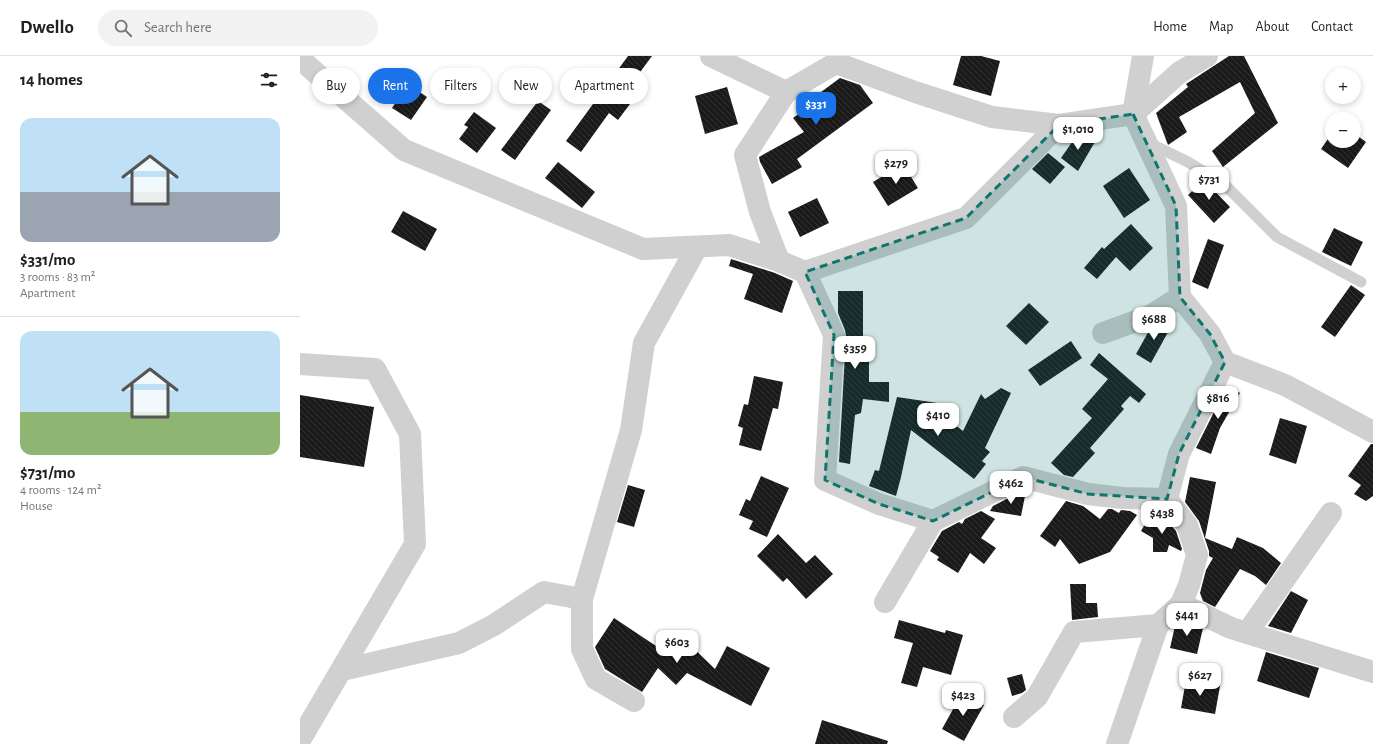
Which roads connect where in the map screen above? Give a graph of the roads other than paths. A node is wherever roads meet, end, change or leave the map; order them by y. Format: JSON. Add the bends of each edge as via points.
{"nodes":[{"id":1,"x":711,"y":56,"type":"edge"},
{"id":2,"x":1143,"y":56,"type":"edge"},
{"id":3,"x":1207,"y":56,"type":"edge"},
{"id":4,"x":300,"y":59,"type":"edge"},
{"id":5,"x":786,"y":92,"type":"junction"},
{"id":6,"x":1133,"y":114,"type":"junction"},
{"id":7,"x":1059,"y":125,"type":"junction"},
{"id":8,"x":1145,"y":141,"type":"junction"},
{"id":9,"x":697,"y":247,"type":"junction"},
{"id":10,"x":780,"y":261,"type":"junction"},
{"id":11,"x":805,"y":272,"type":"junction"},
{"id":12,"x":1361,"y":282,"type":"dead end"},
{"id":13,"x":1180,"y":297,"type":"junction"},
{"id":14,"x":1103,"y":333,"type":"dead end"},
{"id":15,"x":1225,"y":362,"type":"junction"},
{"id":16,"x":300,"y":364,"type":"edge"},
{"id":17,"x":1373,"y":432,"type":"edge"},
{"id":18,"x":1167,"y":499,"type":"junction"},
{"id":19,"x":1331,"y":513,"type":"dead end"},
{"id":20,"x":933,"y":521,"type":"junction"},
{"id":21,"x":582,"y":599,"type":"junction"},
{"id":22,"x":885,"y":602,"type":"dead end"},
{"id":23,"x":1181,"y":604,"type":"junction"},
{"id":24,"x":1158,"y":625,"type":"junction"},
{"id":25,"x":1247,"y":634,"type":"junction"},
{"id":26,"x":342,"y":670,"type":"junction"},
{"id":27,"x":1373,"y":672,"type":"edge"},
{"id":28,"x":634,"y":701,"type":"dead end"},
{"id":29,"x":1014,"y":717,"type":"dead end"},
{"id":30,"x":300,"y":740,"type":"edge"},
{"id":31,"x":1116,"y":744,"type":"edge"}],
"edges":[{"from":1,"to":5,"type":"street"},
{"from":2,"to":6,"type":"street"},
{"from":3,"to":6,"type":"street","via":[[1180,72]]},
{"from":4,"to":9,"type":"street","via":[[404,150],[643,249]]},
{"from":5,"to":7,"type":"street","via":[[836,63],[992,117]]},
{"from":5,"to":10,"type":"street","via":[[745,155],[760,212]]},
{"from":6,"to":7,"type":"street"},
{"from":6,"to":8,"type":"street"},
{"from":7,"to":11,"type":"street","via":[[966,218]]},
{"from":8,"to":12,"type":"lane","via":[[1188,162],[1224,184],[1277,237]]},
{"from":8,"to":13,"type":"street","via":[[1176,206]]},
{"from":9,"to":10,"type":"street","via":[[729,245]]},
{"from":9,"to":21,"type":"street","via":[[644,343],[631,430]]},
{"from":10,"to":11,"type":"street"},
{"from":11,"to":20,"type":"street","via":[[834,335],[825,480],[879,504]]},
{"from":13,"to":14,"type":"street","via":[[1150,316]]},
{"from":13,"to":15,"type":"street","via":[[1210,334]]},
{"from":15,"to":17,"type":"street","via":[[1285,385]]},
{"from":15,"to":18,"type":"street","via":[[1178,454]]},
{"from":16,"to":26,"type":"street","via":[[375,369],[410,434],[415,544]]},
{"from":18,"to":20,"type":"street","via":[[1088,494],[1024,477]]},
{"from":18,"to":23,"type":"street","via":[[1187,524],[1197,555]]},
{"from":19,"to":25,"type":"street"},
{"from":20,"to":22,"type":"street"},
{"from":21,"to":26,"type":"street","via":[[544,592],[494,625],[459,643]]},
{"from":21,"to":28,"type":"street","via":[[582,649],[596,678]]},
{"from":23,"to":24,"type":"street"},
{"from":23,"to":25,"type":"street"},
{"from":24,"to":29,"type":"street","via":[[1074,632],[1038,697]]},
{"from":24,"to":31,"type":"street"},
{"from":25,"to":27,"type":"street"},
{"from":26,"to":30,"type":"street"}]}
